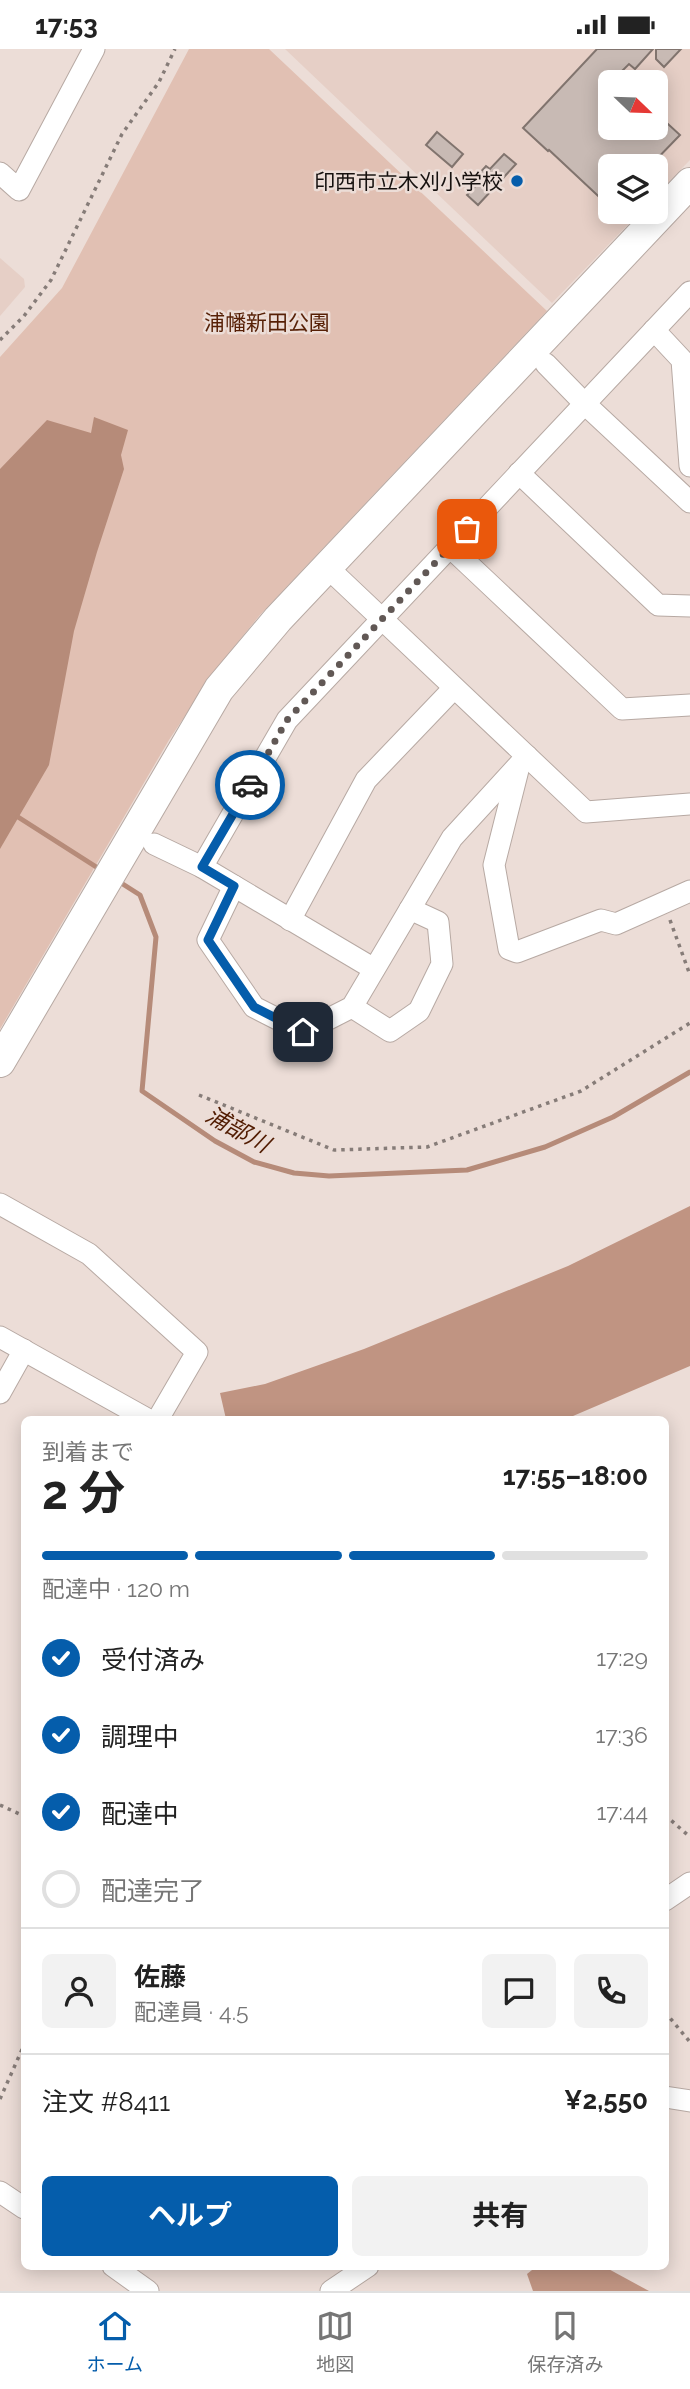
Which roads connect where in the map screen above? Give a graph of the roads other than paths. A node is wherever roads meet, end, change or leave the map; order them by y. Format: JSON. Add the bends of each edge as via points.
{"nodes":[{"id":1,"x":94,"y":49,"type":"edge"},
{"id":2,"x":0,"y":173,"type":"edge"},
{"id":3,"x":690,"y":183,"type":"edge"},
{"id":4,"x":690,"y":292,"type":"edge"},
{"id":5,"x":654,"y":330,"type":"junction"},
{"id":6,"x":546,"y":364,"type":"dead end"},
{"id":7,"x":585,"y":404,"type":"junction"},
{"id":8,"x":690,"y":466,"type":"edge"},
{"id":9,"x":519,"y":473,"type":"junction"},
{"id":10,"x":690,"y":502,"type":"edge"},
{"id":11,"x":450,"y":547,"type":"junction"},
{"id":12,"x":327,"y":567,"type":"junction"},
{"id":13,"x":690,"y":606,"type":"edge"},
{"id":14,"x":382,"y":619,"type":"junction"},
{"id":15,"x":454,"y":688,"type":"junction"},
{"id":16,"x":690,"y":705,"type":"edge"},
{"id":17,"x":523,"y":760,"type":"junction"},
{"id":18,"x":690,"y":804,"type":"edge"},
{"id":19,"x":154,"y":844,"type":"dead end"},
{"id":20,"x":202,"y":867,"type":"junction"},
{"id":21,"x":234,"y":886,"type":"junction"},
{"id":22,"x":690,"y":891,"type":"edge"},
{"id":23,"x":410,"y":909,"type":"junction"},
{"id":24,"x":290,"y":920,"type":"junction"},
{"id":25,"x":374,"y":969,"type":"junction"},
{"id":26,"x":352,"y":1007,"type":"junction"},
{"id":27,"x":0,"y":1062,"type":"edge"},
{"id":28,"x":0,"y":1204,"type":"edge"},
{"id":29,"x":0,"y":1337,"type":"edge"},
{"id":30,"x":24,"y":1350,"type":"junction"},
{"id":31,"x":0,"y":1393,"type":"edge"},
{"id":32,"x":142,"y":1416,"type":"edge"},
{"id":33,"x":160,"y":1416,"type":"edge"},
{"id":34,"x":690,"y":1883,"type":"edge"},
{"id":35,"x":669,"y":1897,"type":"edge"},
{"id":36,"x":669,"y":2098,"type":"edge"},
{"id":37,"x":690,"y":2101,"type":"edge"},
{"id":38,"x":0,"y":2192,"type":"edge"},
{"id":39,"x":21,"y":2206,"type":"edge"},
{"id":40,"x":119,"y":2270,"type":"edge"},
{"id":41,"x":362,"y":2270,"type":"edge"},
{"id":42,"x":148,"y":2291,"type":"edge"},
{"id":43,"x":331,"y":2291,"type":"edge"}],
"edges":[{"from":1,"to":2,"type":"street","via":[[19,190]]},
{"from":3,"to":12,"type":"street"},
{"from":4,"to":5,"type":"street"},
{"from":5,"to":7,"type":"street"},
{"from":5,"to":8,"type":"street","via":[[682,360]]},
{"from":6,"to":7,"type":"street"},
{"from":7,"to":9,"type":"street"},
{"from":7,"to":10,"type":"street"},
{"from":9,"to":11,"type":"street"},
{"from":9,"to":13,"type":"street","via":[[658,605]]},
{"from":11,"to":14,"type":"street"},
{"from":11,"to":16,"type":"street","via":[[622,709]]},
{"from":12,"to":14,"type":"street"},
{"from":12,"to":27,"type":"street","via":[[219,689]]},
{"from":14,"to":15,"type":"street"},
{"from":14,"to":20,"type":"street","via":[[287,720]]},
{"from":15,"to":17,"type":"street"},
{"from":15,"to":24,"type":"street","via":[[366,780]]},
{"from":17,"to":18,"type":"street","via":[[586,812]]},
{"from":17,"to":22,"type":"street","via":[[494,866],[509,949],[517,952],[601,920],[615,924]]},
{"from":17,"to":23,"type":"street","via":[[452,838]]},
{"from":19,"to":20,"type":"street"},
{"from":20,"to":21,"type":"street"},
{"from":21,"to":24,"type":"street"},
{"from":21,"to":26,"type":"street","via":[[208,940],[254,1007],[303,1032]]},
{"from":23,"to":25,"type":"street"},
{"from":23,"to":26,"type":"street","via":[[438,922],[442,964],[419,1011],[390,1031]]},
{"from":24,"to":25,"type":"street"},
{"from":25,"to":26,"type":"street"},
{"from":28,"to":33,"type":"street","via":[[89,1254],[197,1352]]},
{"from":29,"to":30,"type":"street"},
{"from":30,"to":31,"type":"street"},
{"from":30,"to":32,"type":"street"},
{"from":34,"to":35,"type":"street"},
{"from":36,"to":37,"type":"street"},
{"from":38,"to":39,"type":"street"},
{"from":40,"to":42,"type":"street"},
{"from":41,"to":43,"type":"street"}]}
